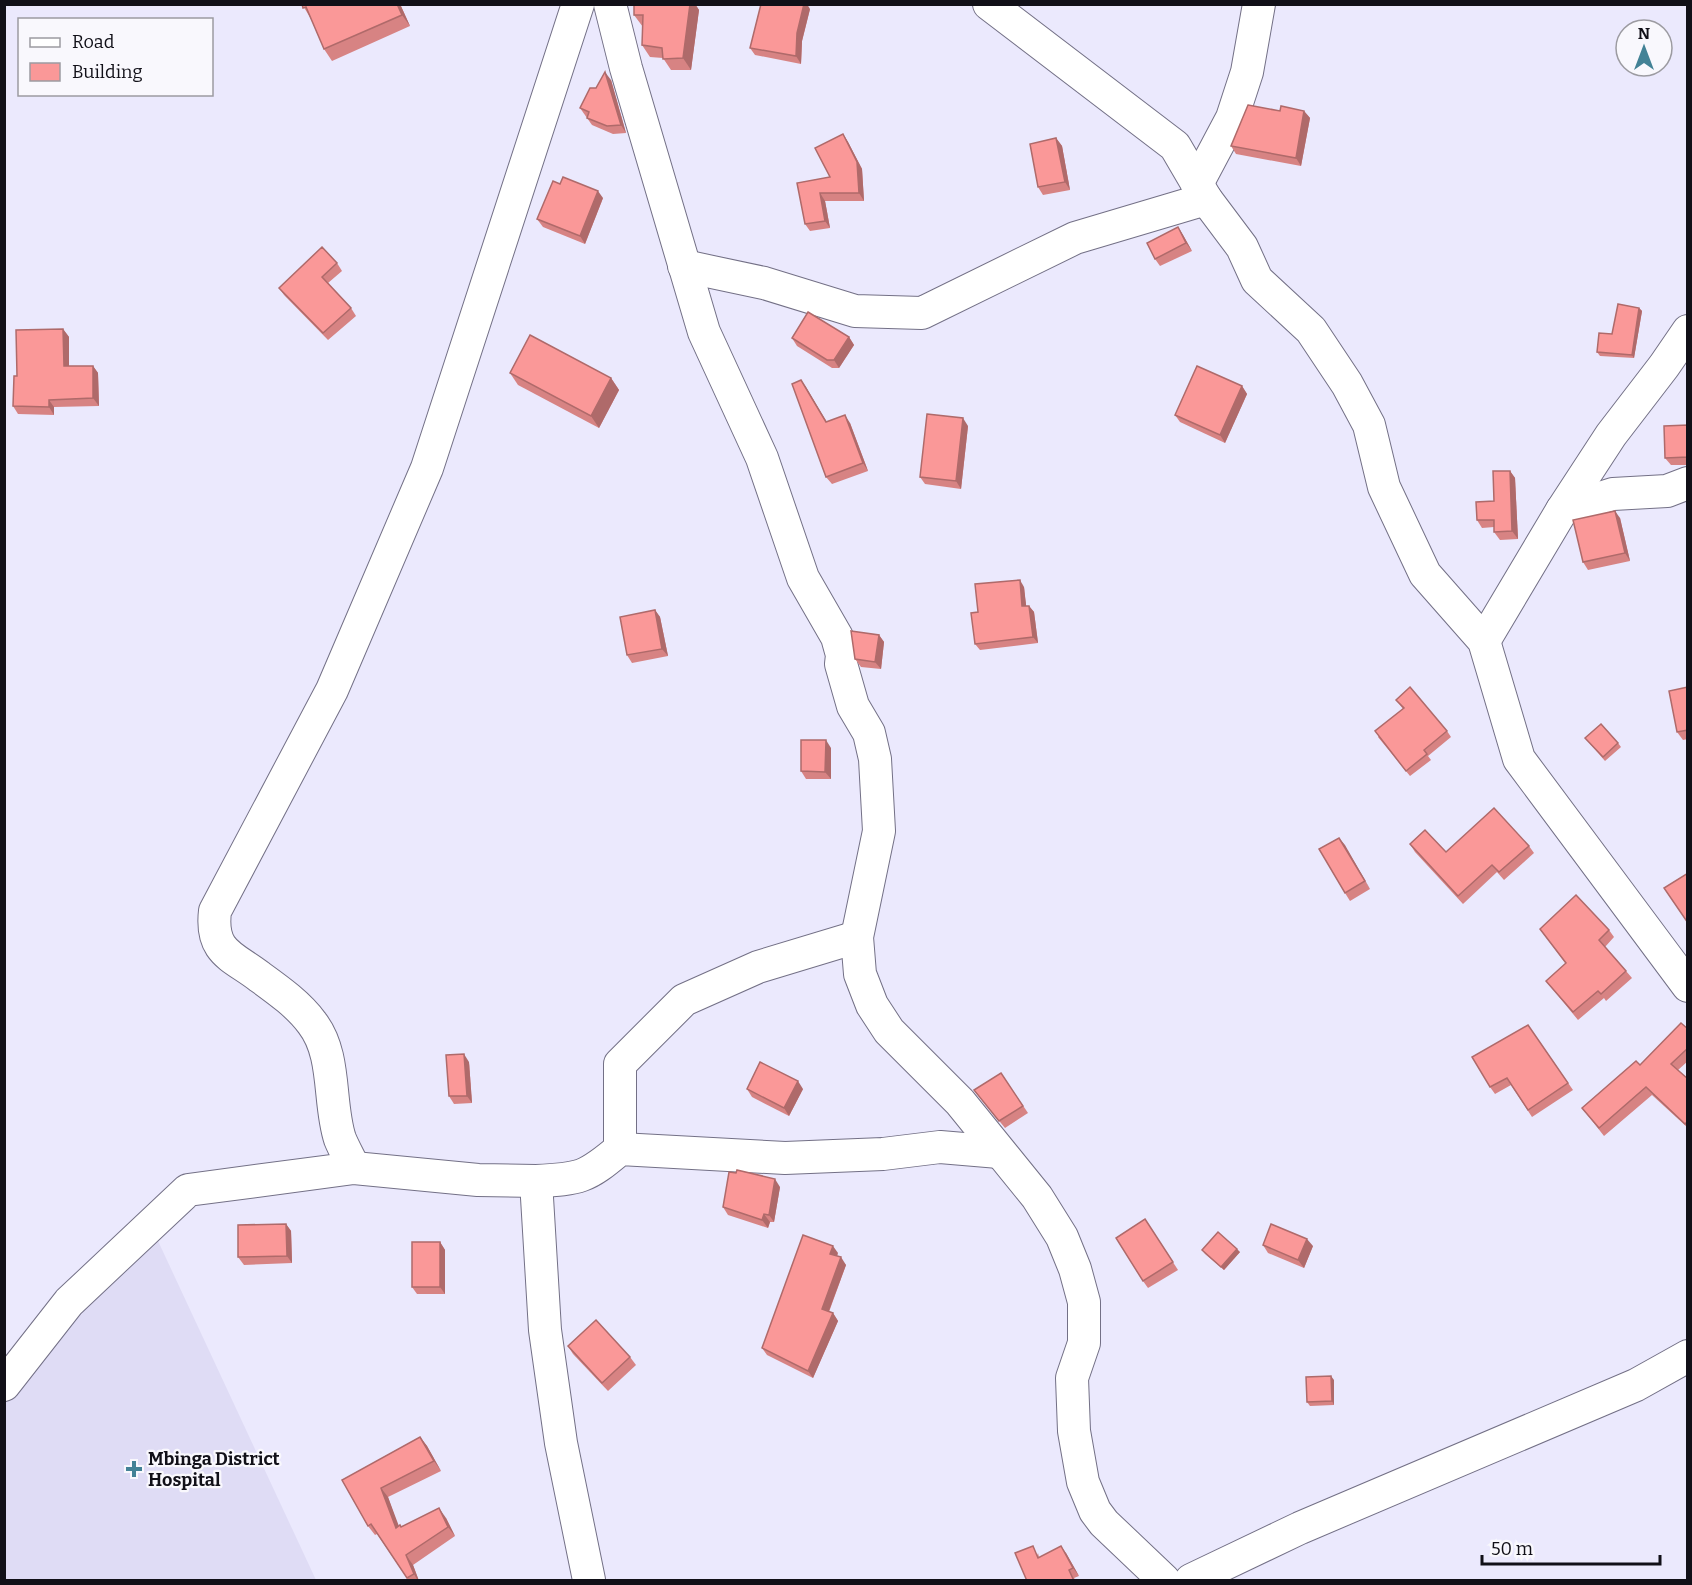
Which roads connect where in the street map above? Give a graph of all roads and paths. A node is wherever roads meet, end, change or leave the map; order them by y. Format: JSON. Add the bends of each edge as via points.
{"nodes":[{"id":1,"x":578,"y":4,"type":"edge"},
{"id":2,"x":610,"y":4,"type":"edge"},
{"id":3,"x":989,"y":4,"type":"edge"},
{"id":4,"x":1259,"y":4,"type":"edge"},
{"id":5,"x":1202,"y":191,"type":"junction"},
{"id":6,"x":684,"y":266,"type":"junction"},
{"id":7,"x":1688,"y":331,"type":"edge"},
{"id":8,"x":1688,"y":483,"type":"edge"},
{"id":9,"x":1562,"y":510,"type":"junction"},
{"id":10,"x":1484,"y":641,"type":"junction"},
{"id":11,"x":857,"y":937,"type":"junction"},
{"id":12,"x":1688,"y":986,"type":"edge"},
{"id":13,"x":620,"y":1149,"type":"junction"},
{"id":14,"x":999,"y":1152,"type":"junction"},
{"id":15,"x":354,"y":1168,"type":"junction"},
{"id":16,"x":536,"y":1181,"type":"junction"},
{"id":17,"x":1688,"y":1356,"type":"edge"},
{"id":18,"x":4,"y":1385,"type":"edge"},
{"id":19,"x":589,"y":1581,"type":"edge"},
{"id":20,"x":1164,"y":1581,"type":"edge"},
{"id":21,"x":1191,"y":1581,"type":"edge"}],
"edges":[{"from":1,"to":15,"type":"street","via":[[427,468],[333,690],[215,911],[213,922],[226,954],[259,975],[314,1026],[326,1057],[340,1138]]},
{"from":2,"to":6,"type":"street"},
{"from":3,"to":5,"type":"street","via":[[1175,146]]},
{"from":4,"to":5,"type":"street","via":[[1247,72],[1233,118]]},
{"from":5,"to":6,"type":"street","via":[[1075,238],[922,313],[855,311],[764,283]]},
{"from":5,"to":10,"type":"street","via":[[1242,247],[1257,280],[1311,330],[1347,384],[1369,425],[1384,487],[1425,574]]},
{"from":6,"to":11,"type":"street","via":[[704,332],[762,458],[803,578],[837,637],[854,706],[869,733],[875,759],[879,831]]},
{"from":7,"to":9,"type":"street","via":[[1611,435]]},
{"from":8,"to":9,"type":"street","via":[[1668,491],[1613,494]]},
{"from":9,"to":10,"type":"street"},
{"from":10,"to":12,"type":"street","via":[[1519,759]]},
{"from":11,"to":13,"type":"street","via":[[758,967],[684,1000],[620,1064]]},
{"from":11,"to":14,"type":"street","via":[[860,974],[872,1005],[889,1031],[960,1102]]},
{"from":13,"to":14,"type":"street","via":[[785,1158],[884,1154],[940,1147]]},
{"from":13,"to":16,"type":"street","via":[[594,1171],[576,1179]]},
{"from":14,"to":20,"type":"street","via":[[1037,1197],[1062,1237],[1084,1302],[1084,1343],[1072,1378],[1074,1431],[1083,1482],[1104,1523]]},
{"from":15,"to":16,"type":"street","via":[[478,1180]]},
{"from":15,"to":18,"type":"street","via":[[188,1190],[69,1302]]},
{"from":16,"to":19,"type":"street","via":[[545,1330],[561,1443]]},
{"from":17,"to":21,"type":"street","via":[[1636,1385],[1300,1528]]}]}
